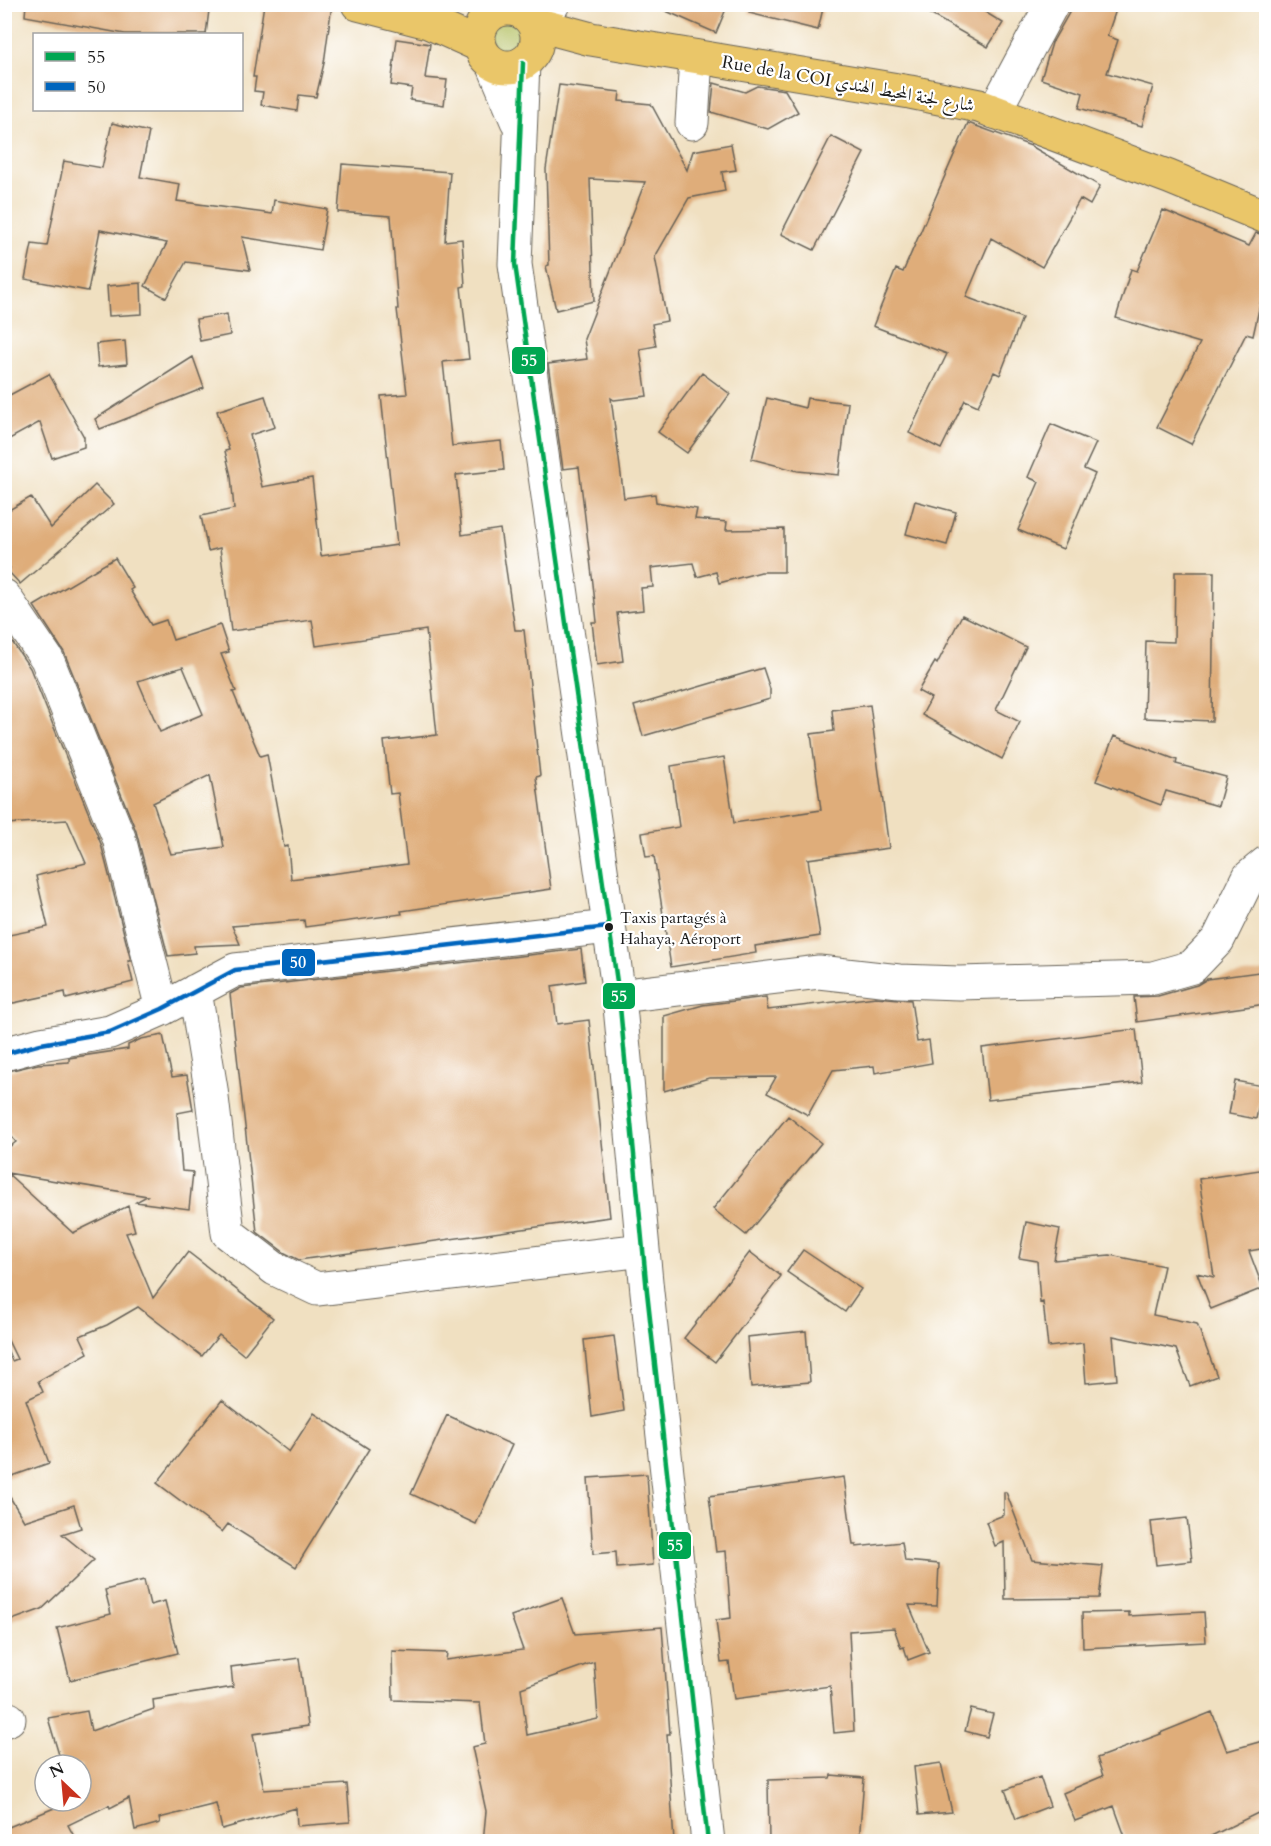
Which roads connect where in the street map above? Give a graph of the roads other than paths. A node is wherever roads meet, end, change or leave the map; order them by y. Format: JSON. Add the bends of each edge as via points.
{"nodes":[{"id":1,"x":358,"y":4,"type":"edge"},
{"id":2,"x":1052,"y":4,"type":"edge"},
{"id":3,"x":513,"y":27,"type":"edge"},
{"id":4,"x":696,"y":57,"type":"junction"},
{"id":5,"x":994,"y":112,"type":"junction"},
{"id":6,"x":692,"y":123,"type":"dead end"},
{"id":7,"x":1266,"y":217,"type":"edge"},
{"id":8,"x":4,"y":596,"type":"edge"},
{"id":9,"x":1266,"y":863,"type":"edge"},
{"id":10,"x":608,"y":927,"type":"junction"},
{"id":11,"x":195,"y":991,"type":"junction"},
{"id":12,"x":619,"y":996,"type":"junction"},
{"id":13,"x":162,"y":1009,"type":"junction"},
{"id":14,"x":4,"y":1054,"type":"edge"},
{"id":15,"x":643,"y":1250,"type":"junction"},
{"id":16,"x":708,"y":1842,"type":"edge"}],
"edges":[{"from":1,"to":3,"type":"main road","name":"Rue de la COI شارع لجنة المحيط الهندي","via":[[428,22]]},
{"from":2,"to":5,"type":"street"},
{"from":3,"to":4,"type":"main road","name":"Rue de la COI شارع لجنة المحيط الهندي"},
{"from":3,"to":10,"type":"street","via":[[520,128],[515,264]]},
{"from":4,"to":5,"type":"main road","name":"Rue de la COI شارع لجنة المحيط الهندي","via":[[910,92]]},
{"from":4,"to":6,"type":"street"},
{"from":5,"to":7,"type":"main road","name":"Rue de la COI شارع لجنة المحيط الهندي"},
{"from":8,"to":13,"type":"street","via":[[46,659],[119,838]]},
{"from":9,"to":12,"type":"street","via":[[1249,877],[1218,940],[1192,968],[1153,978],[959,983],[819,972]]},
{"from":10,"to":11,"type":"street","via":[[235,970]]},
{"from":10,"to":12,"type":"street"},
{"from":11,"to":13,"type":"street"},
{"from":11,"to":15,"type":"street","via":[[228,1233],[275,1269],[317,1289]]},
{"from":12,"to":15,"type":"street"},
{"from":13,"to":14,"type":"street","via":[[110,1032]]},
{"from":15,"to":16,"type":"street"}]}
